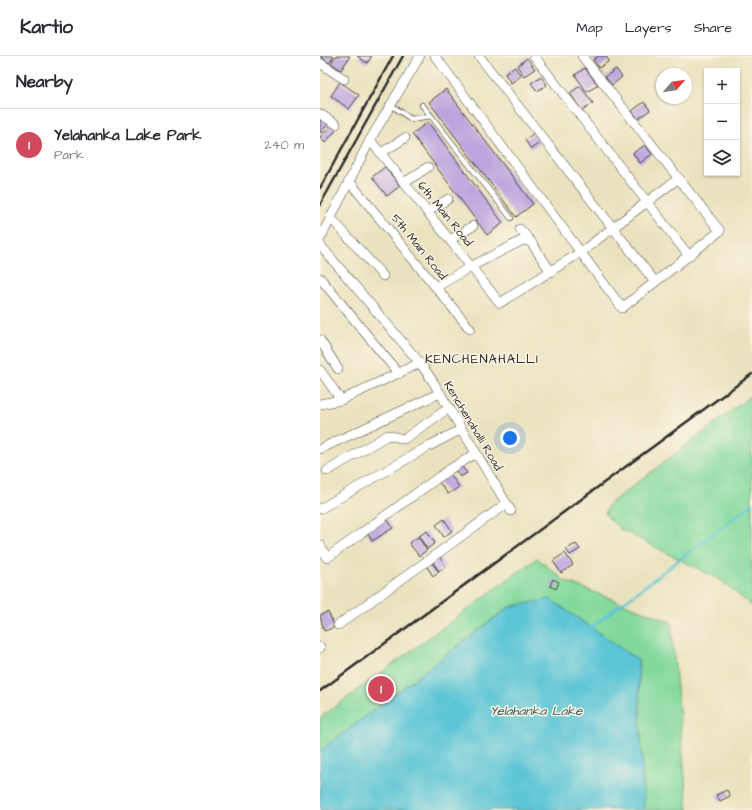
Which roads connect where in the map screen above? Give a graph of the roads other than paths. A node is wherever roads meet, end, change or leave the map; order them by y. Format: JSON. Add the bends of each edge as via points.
{"nodes":[{"id":1,"x":420,"y":56,"type":"edge"},
{"id":2,"x":436,"y":56,"type":"edge"},
{"id":3,"x":479,"y":56,"type":"edge"},
{"id":4,"x":534,"y":56,"type":"edge"},
{"id":5,"x":582,"y":56,"type":"edge"},
{"id":6,"x":320,"y":63,"type":"edge"},
{"id":7,"x":344,"y":80,"type":"dead end"},
{"id":8,"x":391,"y":105,"type":"junction"},
{"id":9,"x":422,"y":105,"type":"dead end"},
{"id":10,"x":320,"y":114,"type":"edge"},
{"id":11,"x":431,"y":116,"type":"junction"},
{"id":12,"x":336,"y":124,"type":"dead end"},
{"id":13,"x":405,"y":138,"type":"dead end"},
{"id":14,"x":370,"y":140,"type":"junction"},
{"id":15,"x":381,"y":153,"type":"junction"},
{"id":16,"x":428,"y":167,"type":"dead end"},
{"id":17,"x":679,"y":178,"type":"junction"},
{"id":18,"x":349,"y":181,"type":"junction"},
{"id":19,"x":404,"y":183,"type":"junction"},
{"id":20,"x":448,"y":199,"type":"dead end"},
{"id":21,"x":647,"y":202,"type":"junction"},
{"id":22,"x":427,"y":212,"type":"junction"},
{"id":23,"x":330,"y":217,"type":"junction"},
{"id":24,"x":511,"y":218,"type":"dead end"},
{"id":25,"x":473,"y":226,"type":"dead end"},
{"id":26,"x":614,"y":228,"type":"junction"},
{"id":27,"x":520,"y":229,"type":"dead end"},
{"id":28,"x":320,"y":239,"type":"edge"},
{"id":29,"x":450,"y":240,"type":"junction"},
{"id":30,"x":531,"y":242,"type":"junction"},
{"id":31,"x":320,"y":245,"type":"edge"},
{"id":32,"x":581,"y":252,"type":"junction"},
{"id":33,"x":689,"y":256,"type":"junction"},
{"id":34,"x":472,"y":266,"type":"junction"},
{"id":35,"x":551,"y":272,"type":"junction"},
{"id":36,"x":383,"y":276,"type":"dead end"},
{"id":37,"x":320,"y":278,"type":"edge"},
{"id":38,"x":655,"y":282,"type":"junction"},
{"id":39,"x":436,"y":287,"type":"junction"},
{"id":40,"x":470,"y":329,"type":"dead end"},
{"id":41,"x":320,"y":340,"type":"edge"},
{"id":42,"x":420,"y":363,"type":"junction"},
{"id":43,"x":338,"y":369,"type":"dead end"},
{"id":44,"x":320,"y":370,"type":"edge"},
{"id":45,"x":399,"y":374,"type":"junction"},
{"id":46,"x":440,"y":393,"type":"junction"},
{"id":47,"x":341,"y":400,"type":"junction"},
{"id":48,"x":320,"y":404,"type":"edge"},
{"id":49,"x":449,"y":408,"type":"junction"},
{"id":50,"x":460,"y":430,"type":"junction"},
{"id":51,"x":320,"y":449,"type":"edge"},
{"id":52,"x":475,"y":454,"type":"junction"},
{"id":53,"x":327,"y":471,"type":"dead end"},
{"id":54,"x":320,"y":509,"type":"edge"},
{"id":55,"x":320,"y":545,"type":"edge"},
{"id":56,"x":338,"y":625,"type":"dead end"}],
"edges":[{"from":1,"to":8,"type":"street"},
{"from":2,"to":32,"type":"street"},
{"from":3,"to":26,"type":"street"},
{"from":4,"to":21,"type":"street"},
{"from":5,"to":17,"type":"street"},
{"from":6,"to":7,"type":"street"},
{"from":8,"to":11,"type":"lane","via":[[411,120]]},
{"from":8,"to":14,"type":"street"},
{"from":9,"to":11,"type":"lane"},
{"from":10,"to":12,"type":"street"},
{"from":11,"to":24,"type":"lane"},
{"from":13,"to":15,"type":"street"},
{"from":14,"to":15,"type":"street","name":"6th Main Road"},
{"from":14,"to":18,"type":"street"},
{"from":15,"to":19,"type":"street","name":"6th Main Road"},
{"from":16,"to":19,"type":"street"},
{"from":17,"to":21,"type":"street"},
{"from":17,"to":33,"type":"street","via":[[720,231]]},
{"from":18,"to":23,"type":"street"},
{"from":18,"to":39,"type":"street","name":"5th Main Road"},
{"from":19,"to":22,"type":"street","name":"6th Main Road"},
{"from":20,"to":22,"type":"street"},
{"from":21,"to":26,"type":"street"},
{"from":21,"to":33,"type":"street"},
{"from":22,"to":29,"type":"street","name":"6th Main Road"},
{"from":23,"to":28,"type":"street"},
{"from":23,"to":36,"type":"street"},
{"from":25,"to":29,"type":"street"},
{"from":26,"to":32,"type":"street"},
{"from":26,"to":38,"type":"street"},
{"from":27,"to":30,"type":"street"},
{"from":29,"to":34,"type":"street","name":"6th Main Road"},
{"from":30,"to":34,"type":"street","via":[[523,240]]},
{"from":30,"to":35,"type":"street"},
{"from":31,"to":42,"type":"street","name":"Kenchenahalli Road"},
{"from":32,"to":35,"type":"street"},
{"from":32,"to":38,"type":"street","via":[[622,308]]},
{"from":33,"to":38,"type":"street"},
{"from":34,"to":35,"type":"street","name":"6th Main Road","via":[[500,303]]},
{"from":34,"to":39,"type":"street"},
{"from":37,"to":45,"type":"street"},
{"from":39,"to":40,"type":"street","name":"5th Main Road"},
{"from":41,"to":43,"type":"street"},
{"from":42,"to":45,"type":"street"},
{"from":42,"to":46,"type":"street","name":"Kenchenahalli Road"},
{"from":44,"to":47,"type":"street"},
{"from":45,"to":47,"type":"street"},
{"from":46,"to":49,"type":"street","name":"Kenchenahalli Road"},
{"from":46,"to":51,"type":"street"},
{"from":47,"to":48,"type":"street"},
{"from":49,"to":50,"type":"street","name":"Kenchenahalli Road"},
{"from":49,"to":53,"type":"street","via":[[404,439],[388,435]]},
{"from":50,"to":52,"type":"street","name":"Kenchenahalli Road"},
{"from":50,"to":54,"type":"street"},
{"from":52,"to":55,"type":"street","via":[[450,469],[327,558]]},
{"from":52,"to":56,"type":"street","name":"Kenchenahalli Road","via":[[509,507]]}]}
